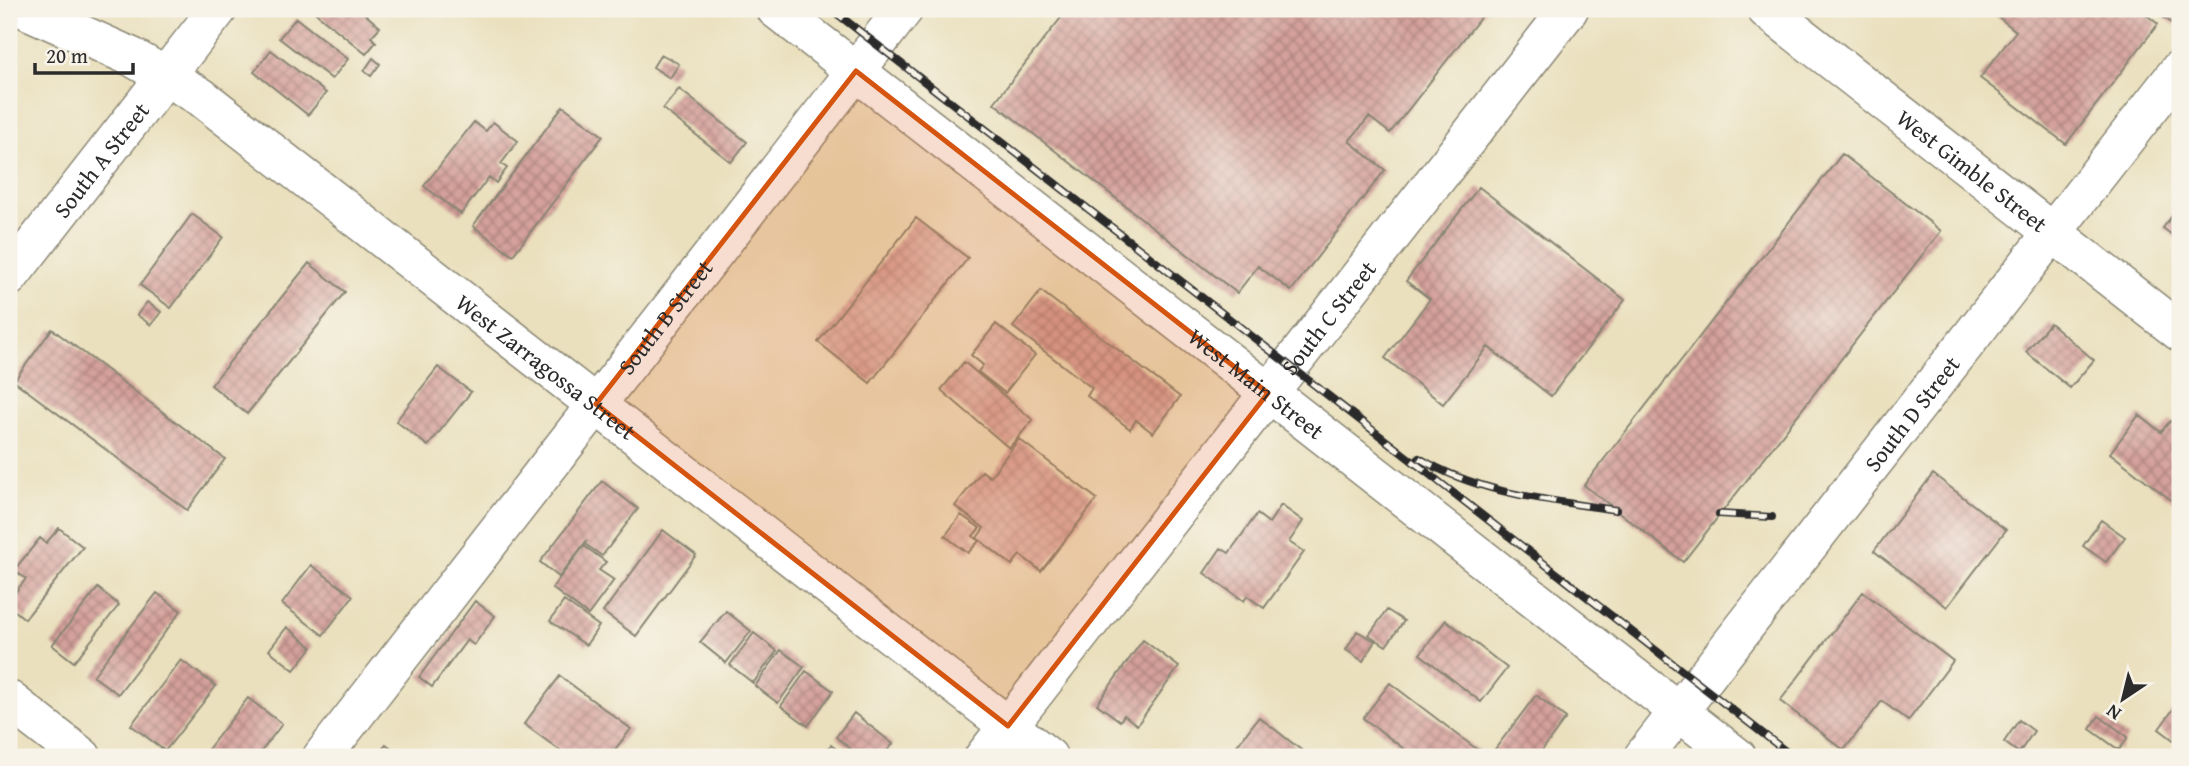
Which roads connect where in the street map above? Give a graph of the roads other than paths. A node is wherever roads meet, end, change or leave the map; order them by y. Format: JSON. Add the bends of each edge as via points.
{"nodes":[{"id":1,"x":25,"y":9,"type":"edge"},
{"id":2,"x":218,"y":9,"type":"edge"},
{"id":3,"x":776,"y":9,"type":"edge"},
{"id":4,"x":904,"y":9,"type":"edge"},
{"id":5,"x":1569,"y":9,"type":"edge"},
{"id":6,"x":1766,"y":9,"type":"edge"},
{"id":7,"x":2180,"y":69,"type":"edge"},
{"id":8,"x":856,"y":71,"type":"junction"},
{"id":9,"x":166,"y":76,"type":"junction"},
{"id":10,"x":2053,"y":232,"type":"junction"},
{"id":11,"x":9,"y":277,"type":"edge"},
{"id":12,"x":2180,"y":332,"type":"edge"},
{"id":13,"x":1268,"y":393,"type":"junction"},
{"id":14,"x":596,"y":404,"type":"junction"},
{"id":15,"x":9,"y":700,"type":"edge"},
{"id":16,"x":1679,"y":712,"type":"junction"},
{"id":17,"x":1008,"y":726,"type":"junction"},
{"id":18,"x":82,"y":757,"type":"edge"},
{"id":19,"x":322,"y":757,"type":"edge"},
{"id":20,"x":984,"y":757,"type":"edge"},
{"id":21,"x":1048,"y":757,"type":"edge"},
{"id":22,"x":1643,"y":757,"type":"edge"},
{"id":23,"x":1737,"y":757,"type":"edge"}],
"edges":[{"from":1,"to":9,"type":"street","name":"West Zarragossa Street"},
{"from":2,"to":9,"type":"street","name":"South A Street"},
{"from":3,"to":8,"type":"street","name":"West Main Street"},
{"from":4,"to":8,"type":"street","name":"South B Street"},
{"from":5,"to":13,"type":"street","name":"South C Street"},
{"from":6,"to":10,"type":"street","name":"West Gimble Street"},
{"from":7,"to":10,"type":"street","name":"South D Street"},
{"from":8,"to":13,"type":"street","name":"West Main Street"},
{"from":8,"to":14,"type":"street","name":"South B Street"},
{"from":9,"to":11,"type":"street","name":"South A Street"},
{"from":9,"to":14,"type":"street","name":"West Zarragossa Street","via":[[201,97]]},
{"from":10,"to":12,"type":"street","name":"West Gimble Street"},
{"from":10,"to":16,"type":"street","name":"South D Street"},
{"from":13,"to":16,"type":"street","name":"West Main Street"},
{"from":13,"to":17,"type":"street","name":"South C Street"},
{"from":14,"to":17,"type":"street","name":"West Zarragossa Street"},
{"from":14,"to":19,"type":"street","name":"South B Street"},
{"from":15,"to":18,"type":"street"},
{"from":16,"to":22,"type":"street","name":"South D Street"},
{"from":16,"to":23,"type":"street","name":"West Main Street"},
{"from":17,"to":20,"type":"street","name":"South C Street"},
{"from":17,"to":21,"type":"street","name":"West Zarragossa Street"}]}
